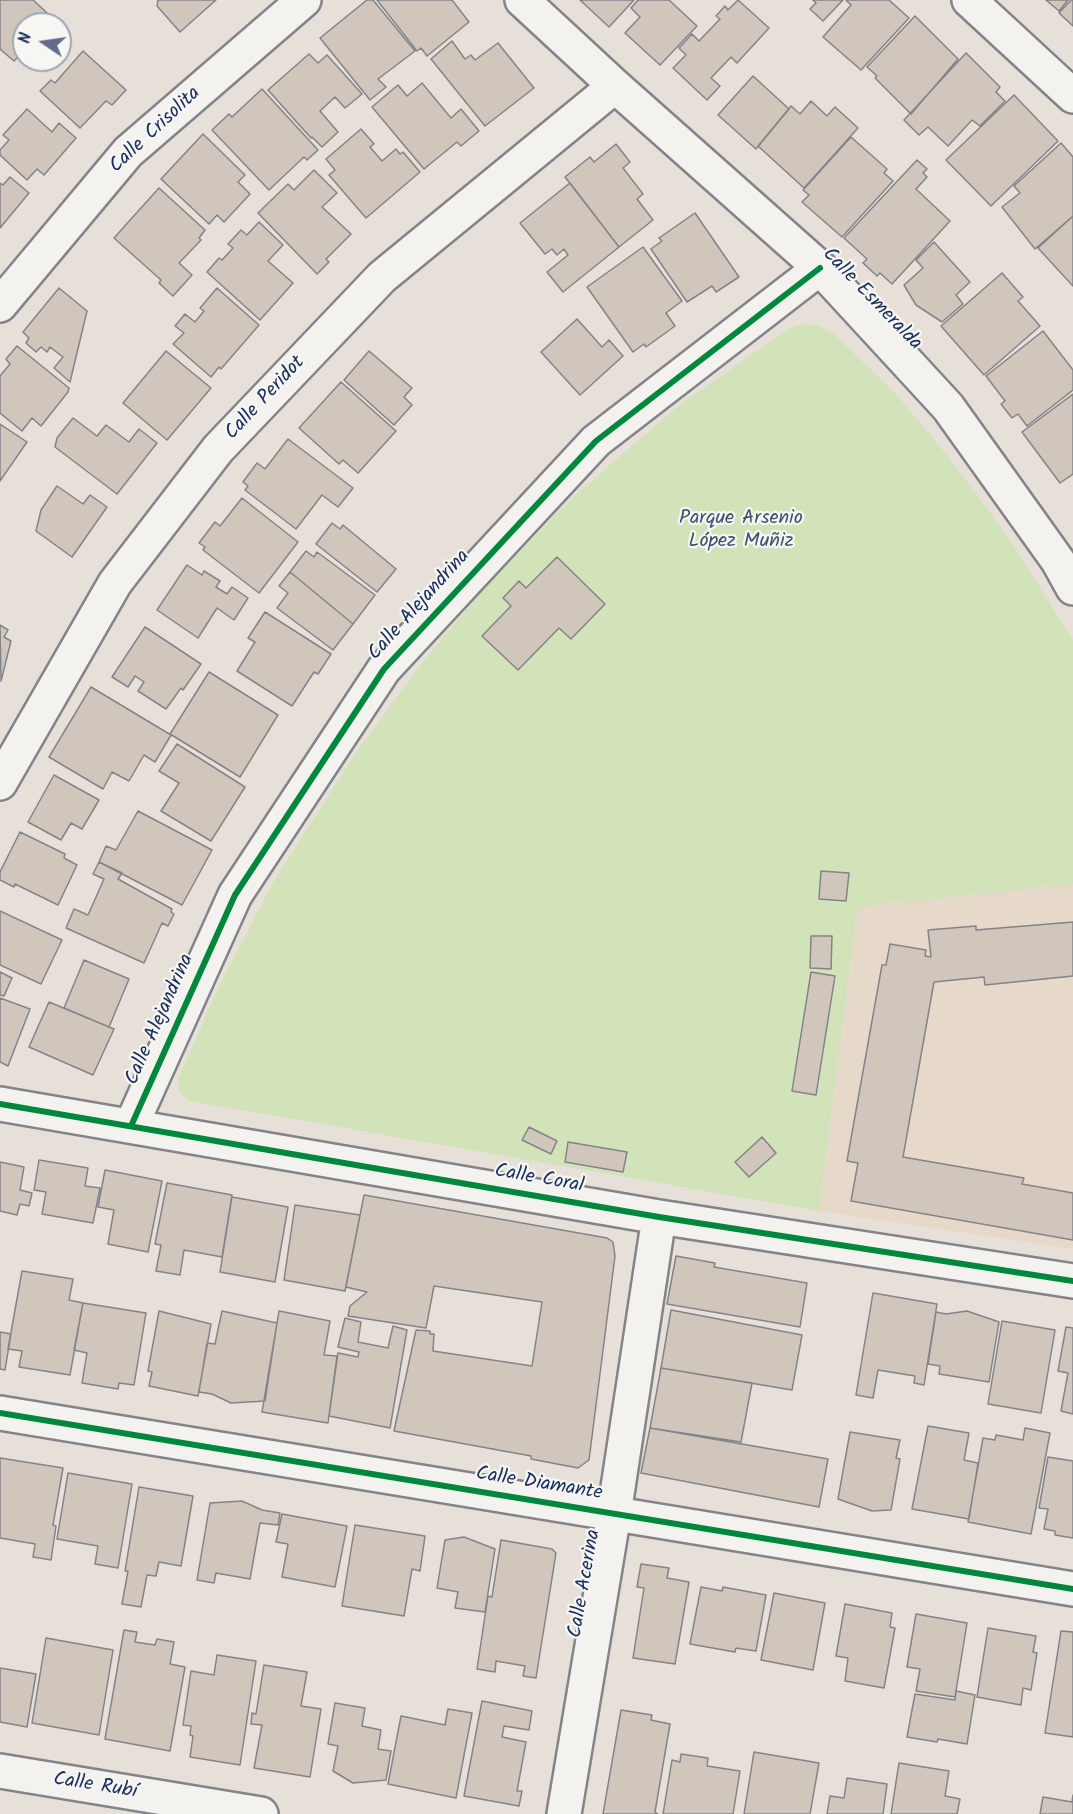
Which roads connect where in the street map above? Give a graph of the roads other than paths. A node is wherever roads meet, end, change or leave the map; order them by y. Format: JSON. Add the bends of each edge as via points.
{"nodes":[{"id":1,"x":304,"y":0,"type":"edge"},
{"id":2,"x":522,"y":0,"type":"edge"},
{"id":3,"x":969,"y":0,"type":"edge"},
{"id":4,"x":615,"y":86,"type":"junction"},
{"id":5,"x":1073,"y":96,"type":"edge"},
{"id":6,"x":820,"y":268,"type":"junction"},
{"id":7,"x":0,"y":304,"type":"edge"},
{"id":8,"x":1073,"y":588,"type":"edge"},
{"id":9,"x":0,"y":783,"type":"edge"},
{"id":10,"x":0,"y":1104,"type":"edge"},
{"id":11,"x":131,"y":1126,"type":"junction"},
{"id":12,"x":659,"y":1217,"type":"junction"},
{"id":13,"x":1073,"y":1281,"type":"edge"},
{"id":14,"x":0,"y":1413,"type":"edge"},
{"id":15,"x":614,"y":1514,"type":"junction"},
{"id":16,"x":1073,"y":1589,"type":"edge"},
{"id":17,"x":0,"y":1771,"type":"edge"},
{"id":18,"x":261,"y":1814,"type":"edge"},
{"id":19,"x":564,"y":1814,"type":"edge"}],
"edges":[{"from":1,"to":7,"type":"street","name":"Calle Crisolita","via":[[128,152]]},
{"from":2,"to":4,"type":"street","name":"Calle Esmeralda"},
{"from":3,"to":5,"type":"street"},
{"from":4,"to":6,"type":"street","name":"Calle Esmeralda"},
{"from":4,"to":9,"type":"street","name":"Calle Peridot","via":[[382,277],[218,449],[115,584]]},
{"from":6,"to":8,"type":"street","name":"Calle Esmeralda","via":[[948,406]]},
{"from":6,"to":11,"type":"street","name":"Calle Alejandrina","via":[[596,441],[384,669],[235,895]]},
{"from":10,"to":11,"type":"street","name":"Calle Coral"},
{"from":11,"to":12,"type":"street","name":"Calle Coral"},
{"from":12,"to":13,"type":"street","name":"Calle Coral"},
{"from":12,"to":15,"type":"street","name":"Calle Acerina"},
{"from":14,"to":15,"type":"street","name":"Calle Diamante"},
{"from":15,"to":16,"type":"street","name":"Calle Diamante"},
{"from":15,"to":19,"type":"street","name":"Calle Acerina"},
{"from":17,"to":18,"type":"street","name":"Calle Rubí"}]}
